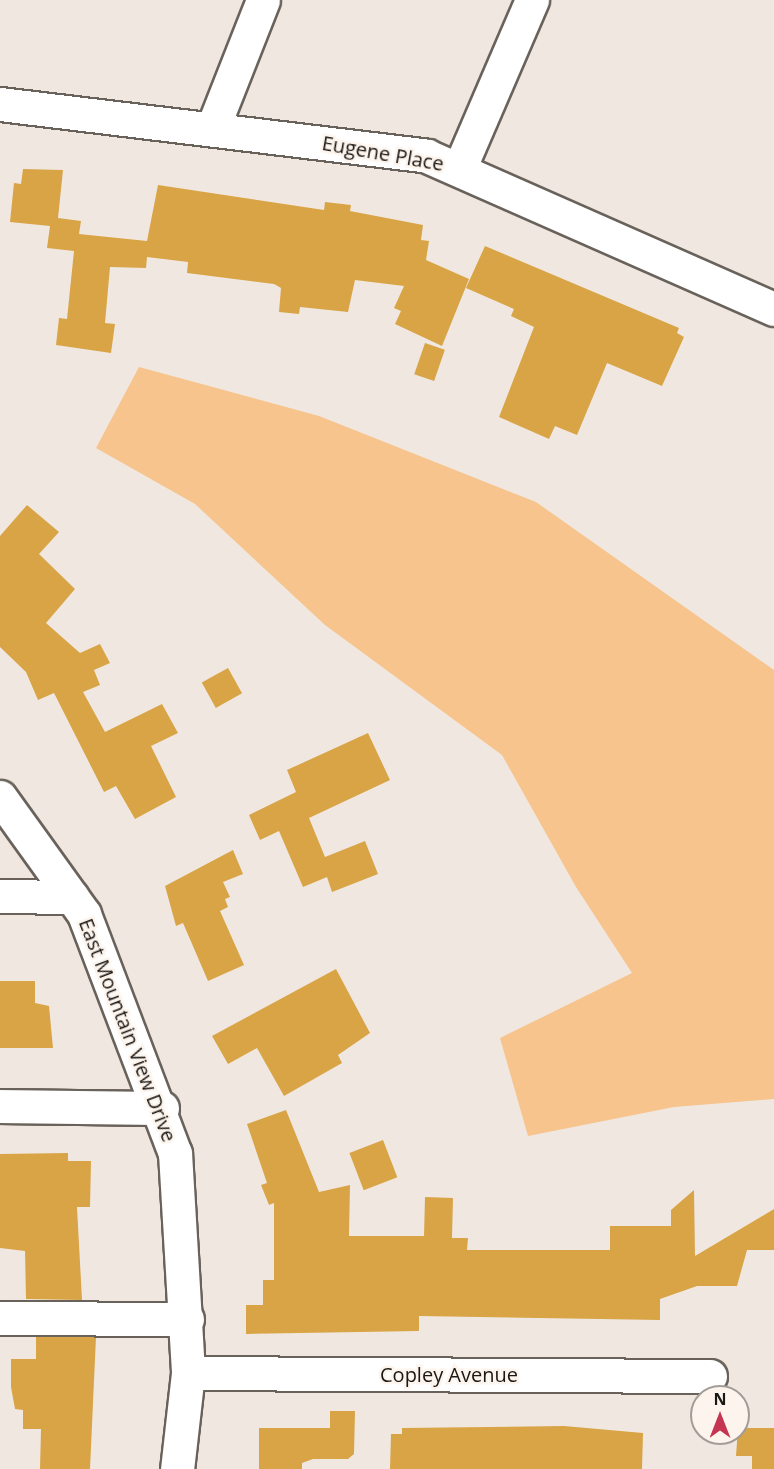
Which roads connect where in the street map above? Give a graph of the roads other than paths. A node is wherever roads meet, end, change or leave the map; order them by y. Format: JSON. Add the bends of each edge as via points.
{"nodes":[{"id":1,"x":263,"y":0,"type":"edge"},
{"id":2,"x":532,"y":0,"type":"edge"},
{"id":3,"x":0,"y":104,"type":"edge"},
{"id":4,"x":213,"y":127,"type":"junction"},
{"id":5,"x":460,"y":167,"type":"junction"},
{"id":6,"x":774,"y":309,"type":"edge"},
{"id":7,"x":0,"y":797,"type":"edge"},
{"id":8,"x":0,"y":896,"type":"edge"},
{"id":9,"x":72,"y":897,"type":"junction"},
{"id":10,"x":0,"y":1106,"type":"edge"},
{"id":11,"x":162,"y":1108,"type":"junction"},
{"id":12,"x":0,"y":1318,"type":"edge"},
{"id":13,"x":187,"y":1319,"type":"junction"},
{"id":14,"x":188,"y":1373,"type":"junction"},
{"id":15,"x":710,"y":1376,"type":"dead end"},
{"id":16,"x":177,"y":1469,"type":"edge"}],
"edges":[{"from":1,"to":4,"type":"street"},
{"from":2,"to":5,"type":"street"},
{"from":3,"to":4,"type":"street","name":"Eugene Place"},
{"from":4,"to":5,"type":"street","name":"Eugene Place","via":[[427,156]]},
{"from":5,"to":6,"type":"street","name":"Eugene Place"},
{"from":7,"to":9,"type":"street","name":"East Mountain View Drive"},
{"from":8,"to":9,"type":"street"},
{"from":9,"to":11,"type":"street","name":"East Mountain View Drive","via":[[84,914]]},
{"from":10,"to":11,"type":"street"},
{"from":11,"to":13,"type":"street","name":"East Mountain View Drive","via":[[175,1153]]},
{"from":12,"to":13,"type":"street"},
{"from":13,"to":14,"type":"street","name":"East Mountain View Drive"},
{"from":14,"to":15,"type":"street","name":"Copley Avenue"},
{"from":14,"to":16,"type":"street","name":"East Mountain View Drive"}]}
